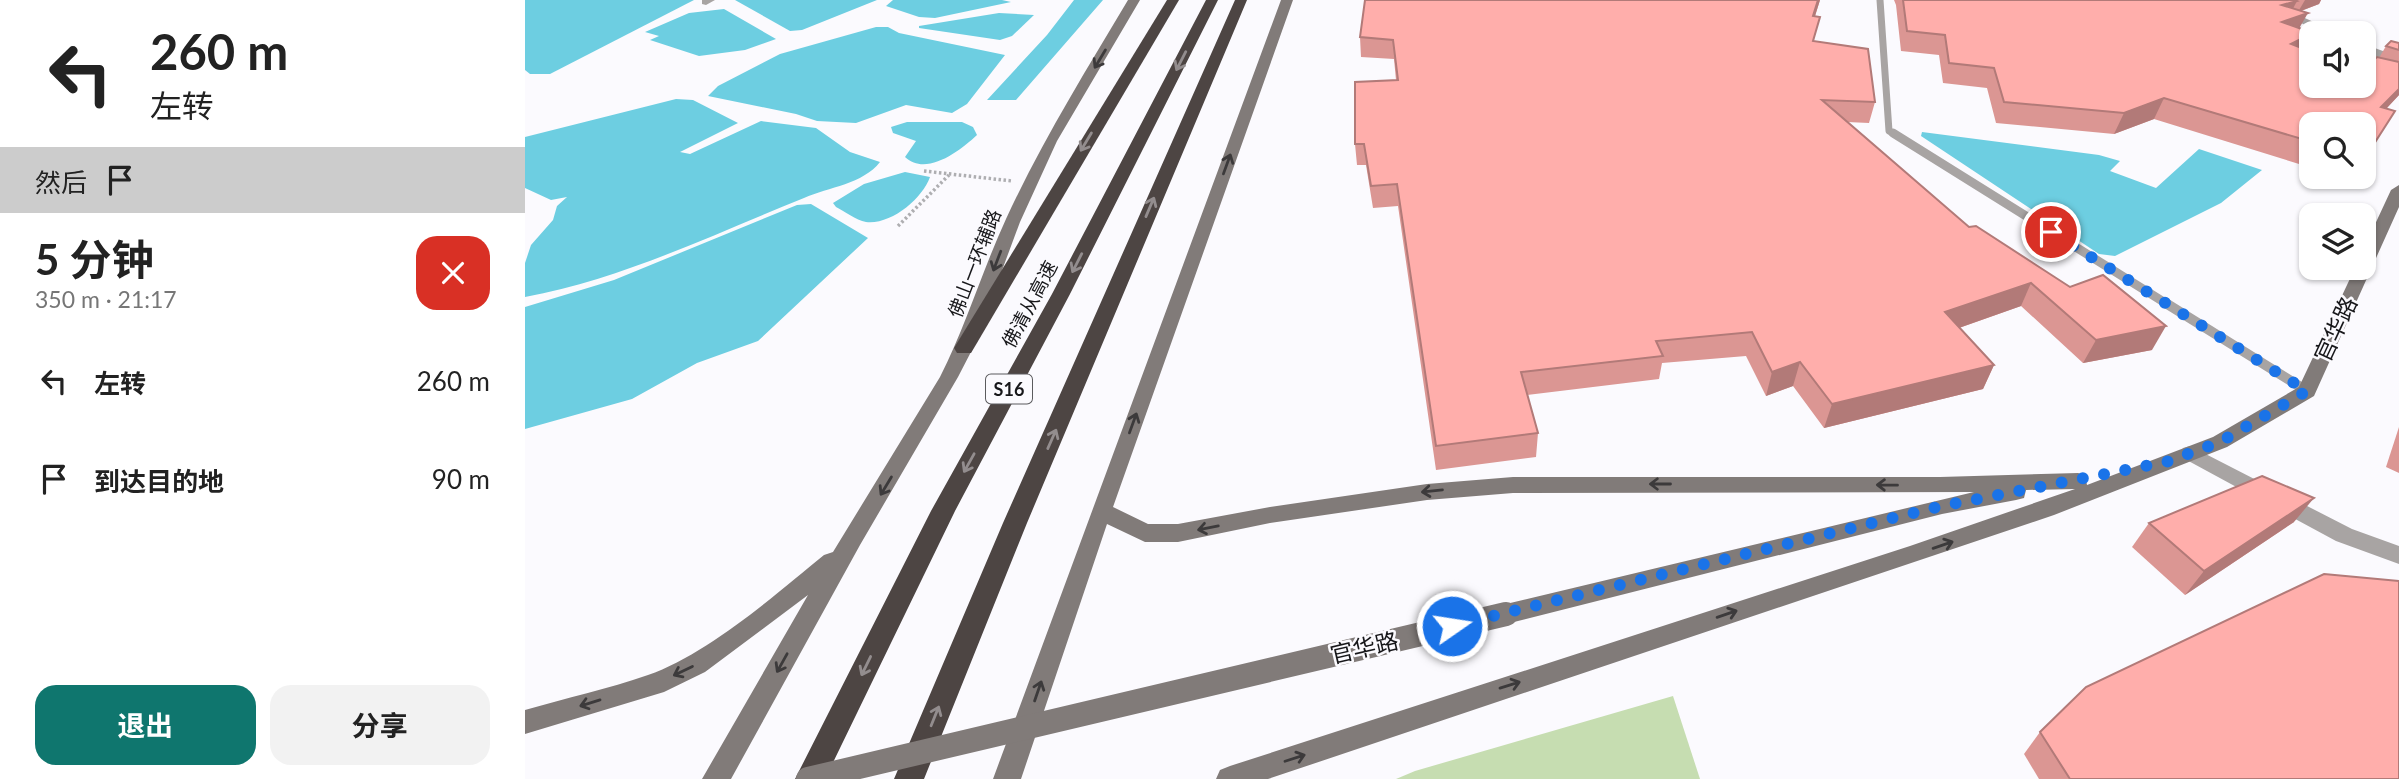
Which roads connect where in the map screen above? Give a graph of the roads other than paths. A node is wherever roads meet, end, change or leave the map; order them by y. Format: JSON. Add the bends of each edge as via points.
{"nodes":[{"id":1,"x":1134,"y":0,"type":"edge"},
{"id":2,"x":1174,"y":0,"type":"edge"},
{"id":3,"x":1212,"y":0,"type":"edge"},
{"id":4,"x":1241,"y":0,"type":"edge"},
{"id":5,"x":1287,"y":0,"type":"edge"},
{"id":6,"x":1879,"y":0,"type":"edge"},
{"id":7,"x":2256,"y":0,"type":"edge"},
{"id":8,"x":2304,"y":21,"type":"edge"},
{"id":9,"x":2376,"y":52,"type":"edge"},
{"id":10,"x":2399,"y":61,"type":"edge"},
{"id":11,"x":2399,"y":190,"type":"edge"},
{"id":12,"x":2376,"y":241,"type":"edge"},
{"id":13,"x":2358,"y":280,"type":"edge"},
{"id":14,"x":964,"y":348,"type":"junction"},
{"id":15,"x":2307,"y":391,"type":"junction"},
{"id":16,"x":2190,"y":453,"type":"junction"},
{"id":17,"x":2166,"y":462,"type":"junction"},
{"id":18,"x":2078,"y":481,"type":"junction"},
{"id":19,"x":1101,"y":510,"type":"junction"},
{"id":20,"x":852,"y":539,"type":"junction"},
{"id":21,"x":2399,"y":555,"type":"edge"},
{"id":22,"x":525,"y":722,"type":"edge"},
{"id":23,"x":716,"y":779,"type":"edge"},
{"id":24,"x":809,"y":779,"type":"edge"},
{"id":25,"x":909,"y":779,"type":"edge"},
{"id":26,"x":1007,"y":779,"type":"edge"},
{"id":27,"x":1230,"y":779,"type":"edge"}],
"edges":[{"from":1,"to":14,"type":"main road","name":"佛山一环辅路","one_way":true,"via":[[1050,141],[1012,222]]},
{"from":2,"to":14,"type":"highway","one_way":true},
{"from":3,"to":24,"type":"highway","name":"佛清从高速","number":"S16","one_way":true,"via":[[943,511]]},
{"from":25,"to":4,"type":"highway","one_way":true},
{"from":19,"to":5,"type":"main road","one_way":true},
{"from":6,"to":15,"type":"lane","via":[[1889,131]]},
{"from":7,"to":8,"type":"street"},
{"from":9,"to":10,"type":"street"},
{"from":11,"to":12,"type":"main road","name":"官华路"},
{"from":13,"to":15,"type":"main road","name":"官华路"},
{"from":14,"to":20,"type":"main road","name":"佛山一环辅路","one_way":true},
{"from":15,"to":16,"type":"main road","name":"官华路","via":[[2220,442]]},
{"from":16,"to":17,"type":"main road","name":"官华路"},
{"from":16,"to":21,"type":"street","via":[[2344,535]]},
{"from":17,"to":18,"type":"main road","name":"官华路"},
{"from":27,"to":17,"type":"main road","one_way":true,"via":[[1927,550]]},
{"from":18,"to":19,"type":"main road","one_way":true,"via":[[1513,485],[1404,495],[1178,533],[1145,533]]},
{"from":18,"to":24,"type":"main road","name":"官华路","bridge":true,"via":[[1942,506]]},
{"from":26,"to":19,"type":"main road","one_way":true},
{"from":20,"to":22,"type":"main road","one_way":true,"via":[[826,568],[780,606],[696,664],[655,684]]},
{"from":20,"to":23,"type":"main road","one_way":true}]}
